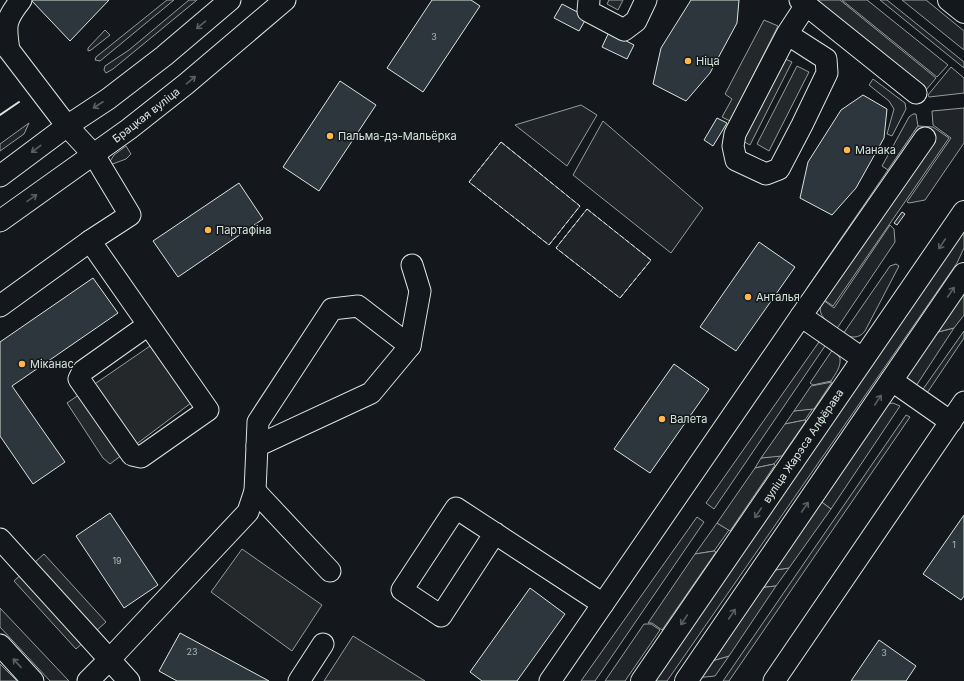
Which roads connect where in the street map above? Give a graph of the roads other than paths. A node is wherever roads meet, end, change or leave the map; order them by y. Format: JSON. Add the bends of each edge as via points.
{"nodes":[{"id":1,"x":20,"y":0,"type":"edge"},
{"id":2,"x":230,"y":0,"type":"edge"},
{"id":3,"x":285,"y":0,"type":"edge"},
{"id":4,"x":588,"y":0,"type":"edge"},
{"id":5,"x":646,"y":0,"type":"edge"},
{"id":6,"x":949,"y":0,"type":"edge"},
{"id":7,"x":803,"y":2,"type":"edge"},
{"id":8,"x":964,"y":12,"type":"edge"},
{"id":9,"x":786,"y":34,"type":"junction"},
{"id":10,"x":916,"y":93,"type":"dead end"},
{"id":11,"x":67,"y":126,"type":"junction"},
{"id":12,"x":925,"y":138,"type":"dead end"},
{"id":13,"x":94,"y":155,"type":"junction"},
{"id":14,"x":0,"y":176,"type":"edge"},
{"id":15,"x":964,"y":212,"type":"edge"},
{"id":16,"x":0,"y":221,"type":"edge"},
{"id":17,"x":90,"y":240,"type":"junction"},
{"id":18,"x":412,"y":264,"type":"dead end"},
{"id":19,"x":964,"y":274,"type":"edge"},
{"id":20,"x":0,"y":306,"type":"edge"},
{"id":21,"x":801,"y":316,"type":"junction"},
{"id":22,"x":148,"y":325,"type":"junction"},
{"id":23,"x":410,"y":346,"type":"junction"},
{"id":24,"x":863,"y":359,"type":"junction"},
{"id":25,"x":892,"y":380,"type":"junction"},
{"id":26,"x":964,"y":402,"type":"edge"},
{"id":27,"x":950,"y":422,"type":"junction"},
{"id":28,"x":257,"y":446,"type":"junction"},
{"id":29,"x":255,"y":491,"type":"junction"},
{"id":30,"x":495,"y":533,"type":"junction"},
{"id":31,"x":0,"y":539,"type":"edge"},
{"id":32,"x":330,"y":571,"type":"dead end"},
{"id":33,"x":602,"y":604,"type":"junction"},
{"id":34,"x":0,"y":645,"type":"edge"},
{"id":35,"x":109,"y":660,"type":"junction"},
{"id":36,"x":33,"y":681,"type":"edge"},
{"id":37,"x":88,"y":681,"type":"edge"},
{"id":38,"x":129,"y":681,"type":"edge"},
{"id":39,"x":299,"y":681,"type":"edge"},
{"id":40,"x":313,"y":681,"type":"edge"},
{"id":41,"x":550,"y":681,"type":"edge"},
{"id":42,"x":642,"y":681,"type":"edge"},
{"id":43,"x":686,"y":681,"type":"edge"},
{"id":44,"x":774,"y":681,"type":"edge"}],
"edges":[{"from":1,"to":11,"type":"street","via":[[7,20],[6,36],[9,50]]},
{"from":2,"to":11,"type":"street","one_way":true,"via":[[164,56],[108,99]]},
{"from":13,"to":3,"type":"street","name":"Брацкая вуліца","one_way":true,"via":[[186,84]]},
{"from":4,"to":5,"type":"street","via":[[588,11],[624,30],[636,21]]},
{"from":6,"to":8,"type":"main road"},
{"from":7,"to":9,"type":"street"},
{"from":7,"to":10,"type":"street"},
{"from":9,"to":9,"type":"street","via":[[735,134],[733,146],[736,160],[766,174],[778,169],[827,73],[826,59]]},
{"from":11,"to":13,"type":"street"},
{"from":11,"to":14,"type":"street","one_way":true},
{"from":12,"to":21,"type":"street"},
{"from":16,"to":13,"type":"street","name":"Брацкая вуліца","one_way":true},
{"from":13,"to":17,"type":"street","via":[[130,214]]},
{"from":15,"to":24,"type":"main road","name":"вуліца Жарэса Алфёрава","one_way":true},
{"from":17,"to":20,"type":"street"},
{"from":17,"to":22,"type":"street"},
{"from":18,"to":23,"type":"street","via":[[420,290]]},
{"from":25,"to":19,"type":"main road","one_way":true},
{"from":21,"to":24,"type":"street"},
{"from":21,"to":33,"type":"street"},
{"from":22,"to":22,"type":"street","via":[[208,410],[141,457],[132,455],[79,379],[83,371]]},
{"from":23,"to":28,"type":"street","via":[[371,393]]},
{"from":23,"to":28,"type":"street","via":[[358,306],[332,309],[258,422]]},
{"from":24,"to":42,"type":"main road","name":"вуліца Жарэса Алфёрава","one_way":true},
{"from":25,"to":27,"type":"street"},
{"from":43,"to":25,"type":"main road","one_way":true},
{"from":26,"to":27,"type":"street"},
{"from":27,"to":44,"type":"street"},
{"from":28,"to":29,"type":"street"},
{"from":29,"to":32,"type":"street"},
{"from":29,"to":35,"type":"street","via":[[248,512]]},
{"from":30,"to":30,"type":"street","via":[[456,508],[402,590],[441,616]]},
{"from":30,"to":33,"type":"street"},
{"from":31,"to":35,"type":"street"},
{"from":33,"to":41,"type":"street"},
{"from":36,"to":34,"type":"street","one_way":true},
{"from":35,"to":37,"type":"street"},
{"from":35,"to":38,"type":"street"},
{"from":39,"to":40,"type":"street","via":[[327,647]]}]}
